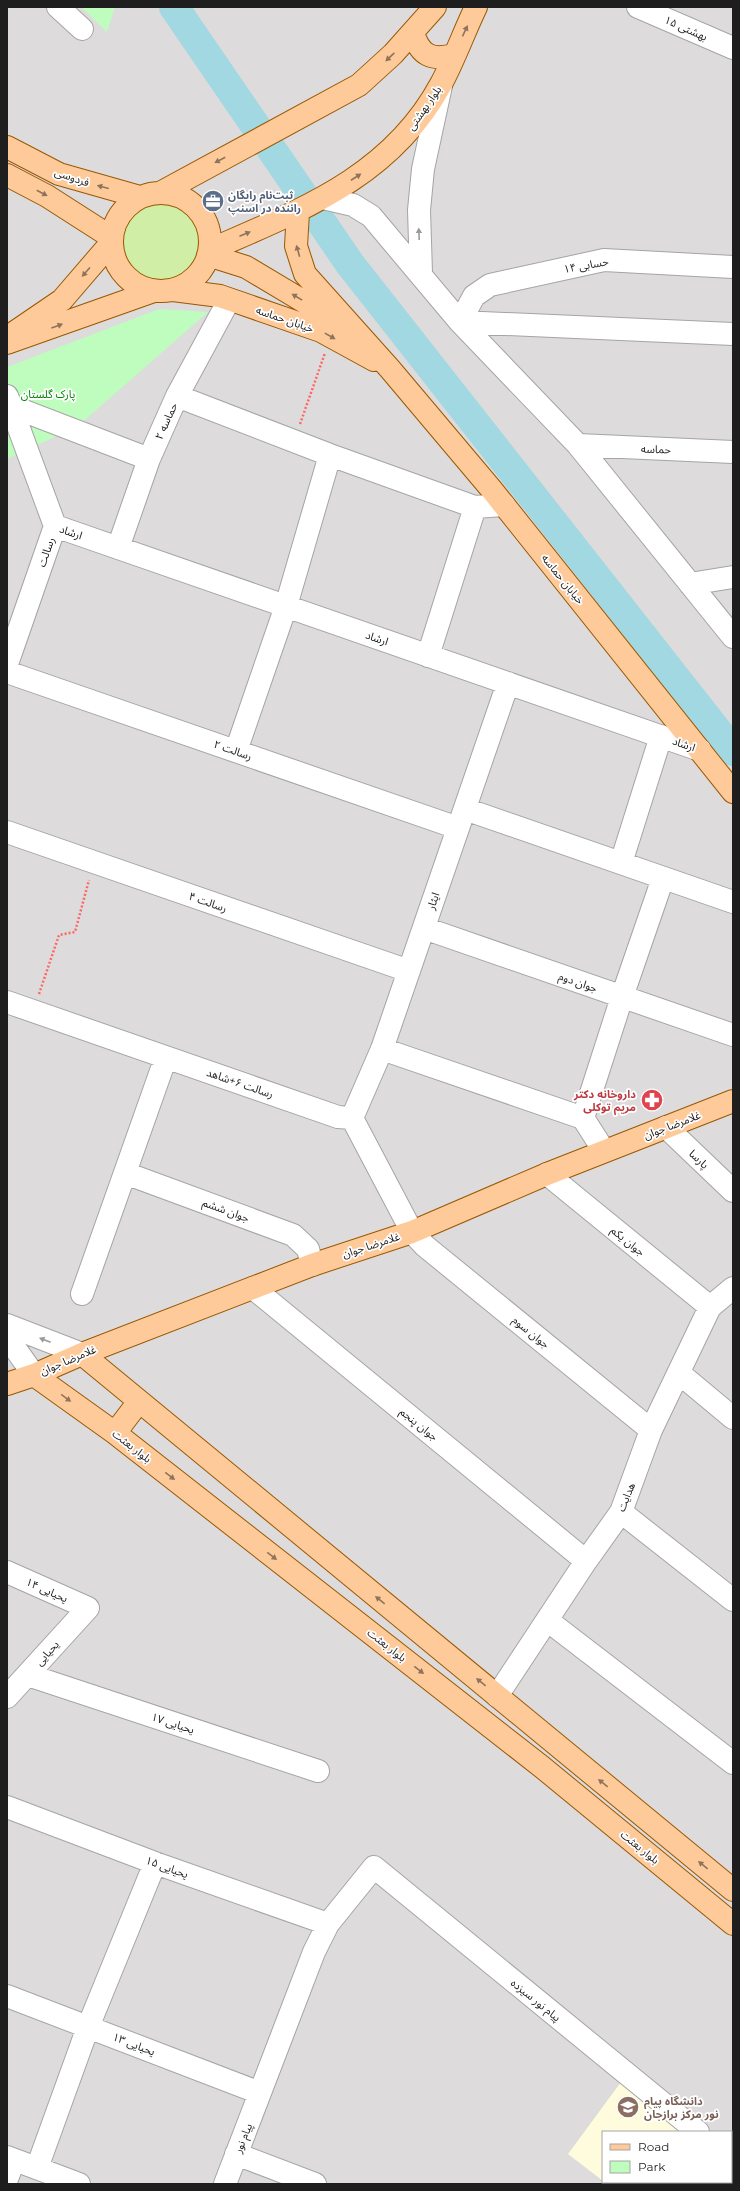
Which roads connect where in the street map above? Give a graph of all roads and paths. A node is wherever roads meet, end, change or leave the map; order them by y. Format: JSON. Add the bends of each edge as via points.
{"nodes":[{"id":1,"x":58,"y":7,"type":"edge"},
{"id":2,"x":435,"y":7,"type":"edge"},
{"id":3,"x":476,"y":7,"type":"edge"},
{"id":4,"x":638,"y":7,"type":"edge"},
{"id":5,"x":82,"y":29,"type":"dead end"},
{"id":6,"x":413,"y":33,"type":"junction"},
{"id":7,"x":733,"y":48,"type":"edge"},
{"id":8,"x":454,"y":55,"type":"junction"},
{"id":9,"x":441,"y":84,"type":"junction"},
{"id":10,"x":7,"y":147,"type":"edge"},
{"id":11,"x":7,"y":175,"type":"edge"},
{"id":12,"x":150,"y":195,"type":"junction"},
{"id":13,"x":323,"y":198,"type":"junction"},
{"id":14,"x":298,"y":212,"type":"junction"},
{"id":15,"x":111,"y":240,"type":"junction"},
{"id":16,"x":209,"y":252,"type":"junction"},
{"id":17,"x":733,"y":267,"type":"edge"},
{"id":18,"x":421,"y":273,"type":"junction"},
{"id":19,"x":163,"y":290,"type":"junction"},
{"id":20,"x":229,"y":300,"type":"junction"},
{"id":21,"x":460,"y":322,"type":"junction"},
{"id":22,"x":733,"y":334,"type":"edge"},
{"id":23,"x":331,"y":336,"type":"junction"},
{"id":24,"x":7,"y":337,"type":"edge"},
{"id":25,"x":7,"y":343,"type":"edge"},
{"id":26,"x":390,"y":369,"type":"junction"},
{"id":27,"x":177,"y":396,"type":"junction"},
{"id":28,"x":9,"y":401,"type":"edge"},
{"id":29,"x":294,"y":441,"type":"junction"},
{"id":30,"x":578,"y":445,"type":"junction"},
{"id":31,"x":733,"y":452,"type":"edge"},
{"id":32,"x":330,"y":456,"type":"junction"},
{"id":33,"x":149,"y":459,"type":"junction"},
{"id":34,"x":504,"y":505,"type":"junction"},
{"id":35,"x":475,"y":507,"type":"junction"},
{"id":36,"x":55,"y":526,"type":"junction"},
{"id":37,"x":118,"y":548,"type":"junction"},
{"id":38,"x":733,"y":577,"type":"edge"},
{"id":39,"x":690,"y":584,"type":"junction"},
{"id":40,"x":286,"y":606,"type":"junction"},
{"id":41,"x":14,"y":623,"type":"edge"},
{"id":42,"x":733,"y":637,"type":"edge"},
{"id":43,"x":428,"y":656,"type":"junction"},
{"id":44,"x":7,"y":664,"type":"edge"},
{"id":45,"x":7,"y":672,"type":"edge"},
{"id":46,"x":508,"y":683,"type":"junction"},
{"id":47,"x":660,"y":736,"type":"junction"},
{"id":48,"x":700,"y":750,"type":"junction"},
{"id":49,"x":236,"y":751,"type":"junction"},
{"id":50,"x":733,"y":792,"type":"edge"},
{"id":51,"x":461,"y":819,"type":"junction"},
{"id":52,"x":7,"y":832,"type":"edge"},
{"id":53,"x":94,"y":862,"type":"junction"},
{"id":54,"x":621,"y":863,"type":"junction"},
{"id":55,"x":663,"y":878,"type":"junction"},
{"id":56,"x":733,"y":902,"type":"edge"},
{"id":57,"x":424,"y":928,"type":"junction"},
{"id":58,"x":409,"y":971,"type":"junction"},
{"id":59,"x":622,"y":997,"type":"junction"},
{"id":60,"x":7,"y":1002,"type":"edge"},
{"id":61,"x":34,"y":1011,"type":"junction"},
{"id":62,"x":733,"y":1035,"type":"edge"},
{"id":63,"x":382,"y":1049,"type":"junction"},
{"id":64,"x":166,"y":1057,"type":"junction"},
{"id":65,"x":733,"y":1101,"type":"edge"},
{"id":66,"x":352,"y":1118,"type":"junction"},
{"id":67,"x":583,"y":1118,"type":"junction"},
{"id":68,"x":666,"y":1127,"type":"junction"},
{"id":69,"x":604,"y":1151,"type":"junction"},
{"id":70,"x":125,"y":1173,"type":"junction"},
{"id":71,"x":547,"y":1174,"type":"junction"},
{"id":72,"x":733,"y":1191,"type":"edge"},
{"id":73,"x":412,"y":1232,"type":"junction"},
{"id":74,"x":312,"y":1265,"type":"junction"},
{"id":75,"x":252,"y":1288,"type":"junction"},
{"id":76,"x":733,"y":1288,"type":"edge"},
{"id":77,"x":82,"y":1294,"type":"dead end"},
{"id":78,"x":710,"y":1308,"type":"junction"},
{"id":79,"x":7,"y":1325,"type":"edge"},
{"id":80,"x":7,"y":1337,"type":"edge"},
{"id":81,"x":82,"y":1354,"type":"junction"},
{"id":82,"x":679,"y":1373,"type":"junction"},
{"id":83,"x":34,"y":1375,"type":"junction"},
{"id":84,"x":7,"y":1384,"type":"edge"},
{"id":85,"x":142,"y":1404,"type":"junction"},
{"id":86,"x":733,"y":1418,"type":"edge"},
{"id":87,"x":651,"y":1430,"type":"junction"},
{"id":88,"x":115,"y":1433,"type":"junction"},
{"id":89,"x":621,"y":1512,"type":"junction"},
{"id":90,"x":586,"y":1561,"type":"junction"},
{"id":91,"x":7,"y":1572,"type":"edge"},
{"id":92,"x":733,"y":1600,"type":"edge"},
{"id":93,"x":88,"y":1608,"type":"joint"},
{"id":94,"x":547,"y":1620,"type":"junction"},
{"id":95,"x":28,"y":1675,"type":"junction"},
{"id":96,"x":497,"y":1696,"type":"junction"},
{"id":97,"x":7,"y":1697,"type":"edge"},
{"id":98,"x":574,"y":1760,"type":"junction"},
{"id":99,"x":733,"y":1763,"type":"edge"},
{"id":100,"x":318,"y":1771,"type":"dead end"},
{"id":101,"x":559,"y":1780,"type":"junction"},
{"id":102,"x":7,"y":1807,"type":"edge"},
{"id":103,"x":155,"y":1863,"type":"junction"},
{"id":104,"x":374,"y":1867,"type":"joint"},
{"id":105,"x":733,"y":1890,"type":"edge"},
{"id":106,"x":328,"y":1924,"type":"junction"},
{"id":107,"x":733,"y":1924,"type":"edge"},
{"id":108,"x":7,"y":1996,"type":"edge"},
{"id":109,"x":88,"y":2027,"type":"junction"},
{"id":110,"x":260,"y":2093,"type":"junction"},
{"id":111,"x":697,"y":2131,"type":"edge"},
{"id":112,"x":236,"y":2154,"type":"junction"},
{"id":113,"x":9,"y":2166,"type":"edge"},
{"id":114,"x":37,"y":2168,"type":"junction"},
{"id":115,"x":79,"y":2184,"type":"edge"},
{"id":116,"x":225,"y":2184,"type":"edge"},
{"id":117,"x":315,"y":2184,"type":"edge"}],
"edges":[{"from":1,"to":5,"type":"street"},
{"from":2,"to":6,"type":"main road"},
{"from":8,"to":3,"type":"main road","name":"بلوار بهشتی","one_way":true},
{"from":4,"to":7,"type":"street","name":"بهشتی ۱۵"},
{"from":6,"to":8,"type":"main road","via":[[417,46],[427,55],[440,58]]},
{"from":6,"to":12,"type":"main road","one_way":true,"via":[[359,85],[282,128]]},
{"from":8,"to":9,"type":"main road","name":"بلوار بهشتی"},
{"from":13,"to":9,"type":"main road","name":"بلوار بهشتی","one_way":true,"via":[[376,164],[412,128]]},
{"from":18,"to":9,"type":"street","one_way":true,"via":[[419,210],[422,176]]},
{"from":12,"to":10,"type":"main road","name":"فردوسی","one_way":true,"via":[[59,174]]},
{"from":11,"to":15,"type":"main road","one_way":true,"via":[[47,196]]},
{"from":12,"to":15,"type":"main road","via":[[126,206]]},
{"from":12,"to":16,"type":"main road","via":[[177,196],[192,204],[209,232]]},
{"from":13,"to":14,"type":"main road","name":"بلوار بهشتی"},
{"from":13,"to":18,"type":"street","via":[[353,204],[371,216]]},
{"from":16,"to":14,"type":"main road","name":"بلوار بهشتی","one_way":true},
{"from":26,"to":14,"type":"main road","one_way":true,"via":[[305,274],[296,246]]},
{"from":15,"to":19,"type":"main road","via":[[114,260],[124,274],[137,286]]},
{"from":15,"to":24,"type":"main road","one_way":true,"via":[[62,300]]},
{"from":16,"to":19,"type":"main road","via":[[201,270],[189,283]]},
{"from":26,"to":16,"type":"main road","name":"خیابان حماسه","one_way":true,"via":[[328,316],[246,267]]},
{"from":17,"to":21,"type":"street","name":"حسابی ۱۴","via":[[604,260],[490,285],[474,296]]},
{"from":18,"to":21,"type":"street"},
{"from":19,"to":20,"type":"main road","name":"خیابان حماسه","via":[[220,296]]},
{"from":25,"to":19,"type":"main road","one_way":true},
{"from":20,"to":23,"type":"main road","name":"خیابان حماسه","one_way":true},
{"from":20,"to":27,"type":"street","name":"حماسه ۲"},
{"from":21,"to":22,"type":"street"},
{"from":21,"to":30,"type":"street"},
{"from":23,"to":26,"type":"main road","name":"خیابان حماسه"},
{"from":23,"to":29,"type":"path"},
{"from":26,"to":34,"type":"main road","name":"خیابان حماسه"},
{"from":27,"to":29,"type":"street"},
{"from":27,"to":33,"type":"street","name":"حماسه ۲"},
{"from":28,"to":33,"type":"street"},
{"from":28,"to":36,"type":"street","name":"رسالت"},
{"from":29,"to":32,"type":"street"},
{"from":30,"to":31,"type":"street","name":"حماسه"},
{"from":30,"to":39,"type":"street"},
{"from":32,"to":35,"type":"street"},
{"from":32,"to":40,"type":"street"},
{"from":33,"to":37,"type":"street","name":"حماسه ۲"},
{"from":34,"to":35,"type":"street"},
{"from":34,"to":48,"type":"main road","name":"خیابان حماسه"},
{"from":35,"to":43,"type":"street"},
{"from":36,"to":37,"type":"street","name":"ارشاد"},
{"from":36,"to":41,"type":"street","name":"رسالت"},
{"from":37,"to":40,"type":"street","name":"ارشاد"},
{"from":38,"to":39,"type":"street"},
{"from":39,"to":42,"type":"street"},
{"from":40,"to":43,"type":"street","name":"ارشاد"},
{"from":40,"to":49,"type":"street"},
{"from":41,"to":44,"type":"street","name":"رسالت"},
{"from":43,"to":46,"type":"street","name":"ارشاد"},
{"from":45,"to":49,"type":"street","name":"رسالت ۲"},
{"from":46,"to":47,"type":"street","name":"ارشاد"},
{"from":46,"to":51,"type":"street","name":"ایثار"},
{"from":47,"to":48,"type":"street","name":"ارشاد"},
{"from":47,"to":54,"type":"street"},
{"from":48,"to":50,"type":"main road","name":"خیابان حماسه"},
{"from":49,"to":51,"type":"street","name":"رسالت ۲"},
{"from":51,"to":54,"type":"street","name":"رسالت ۲"},
{"from":51,"to":57,"type":"street","name":"ایثار"},
{"from":52,"to":53,"type":"street","name":"رسالت ۴"},
{"from":53,"to":58,"type":"street","name":"رسالت ۴"},
{"from":53,"to":61,"type":"path","via":[[75,932],[59,935]]},
{"from":54,"to":55,"type":"street","name":"رسالت ۲"},
{"from":55,"to":56,"type":"street","name":"رسالت ۲"},
{"from":55,"to":59,"type":"street"},
{"from":57,"to":58,"type":"street","name":"ایثار"},
{"from":57,"to":59,"type":"street","name":"جوان دوم"},
{"from":58,"to":63,"type":"street","name":"ایثار"},
{"from":59,"to":62,"type":"street","name":"جوان دوم"},
{"from":59,"to":67,"type":"street"},
{"from":60,"to":61,"type":"street","name":"رسالت ۶+شاهد"},
{"from":61,"to":64,"type":"street","name":"رسالت ۶+شاهد"},
{"from":63,"to":66,"type":"street","name":"ایثار"},
{"from":63,"to":67,"type":"street"},
{"from":64,"to":66,"type":"street","name":"رسالت ۶+شاهد","via":[[338,1116]]},
{"from":64,"to":70,"type":"street"},
{"from":65,"to":68,"type":"main road","name":"غلامرضا جوان"},
{"from":66,"to":73,"type":"street"},
{"from":67,"to":69,"type":"street"},
{"from":68,"to":69,"type":"main road","name":"غلامرضا جوان"},
{"from":68,"to":72,"type":"street","name":"پارسا"},
{"from":69,"to":71,"type":"main road","name":"غلامرضا جوان"},
{"from":70,"to":74,"type":"street","name":"جوان ششم","via":[[293,1235],[308,1249]]},
{"from":70,"to":77,"type":"street"},
{"from":71,"to":73,"type":"main road","name":"غلامرضا جوان"},
{"from":71,"to":78,"type":"street","name":"جوان یکم"},
{"from":73,"to":74,"type":"main road","name":"غلامرضا جوان"},
{"from":73,"to":87,"type":"street","name":"جوان سوم","via":[[425,1246]]},
{"from":74,"to":75,"type":"main road","name":"غلامرضا جوان"},
{"from":75,"to":81,"type":"main road","name":"غلامرضا جوان"},
{"from":75,"to":90,"type":"street","name":"جوان پنجم"},
{"from":76,"to":78,"type":"street","name":"هدایت"},
{"from":78,"to":82,"type":"street","name":"هدایت"},
{"from":81,"to":79,"type":"street","one_way":true},
{"from":80,"to":83,"type":"street"},
{"from":81,"to":83,"type":"main road","name":"غلامرضا جوان"},
{"from":81,"to":85,"type":"main road"},
{"from":82,"to":86,"type":"street"},
{"from":82,"to":87,"type":"street","name":"هدایت"},
{"from":83,"to":84,"type":"main road","name":"غلامرضا جوان"},
{"from":83,"to":88,"type":"main road","name":"بلوار بعثت","one_way":true},
{"from":85,"to":88,"type":"main road","via":[[134,1408]]},
{"from":96,"to":85,"type":"main road","one_way":true},
{"from":87,"to":89,"type":"street","name":"هدایت"},
{"from":88,"to":101,"type":"main road","name":"بلوار بعثت","one_way":true},
{"from":89,"to":90,"type":"street","name":"هدایت"},
{"from":89,"to":92,"type":"street"},
{"from":90,"to":94,"type":"street","name":"هدایت"},
{"from":91,"to":93,"type":"street","name":"یحیایی ۱۴"},
{"from":93,"to":95,"type":"street","name":"یحیایی"},
{"from":94,"to":96,"type":"street","name":"هدایت"},
{"from":94,"to":99,"type":"street"},
{"from":95,"to":97,"type":"street","name":"یحیایی"},
{"from":95,"to":100,"type":"street","name":"یحیایی ۱۷"},
{"from":96,"to":98,"type":"main road"},
{"from":98,"to":101,"type":"main road"},
{"from":105,"to":98,"type":"main road","one_way":true},
{"from":101,"to":107,"type":"main road","name":"بلوار بعثت"},
{"from":102,"to":103,"type":"street","name":"یحیایی ۱۵"},
{"from":103,"to":106,"type":"street","name":"یحیایی ۱۵"},
{"from":103,"to":109,"type":"street"},
{"from":104,"to":106,"type":"street","name":"پیام نور"},
{"from":104,"to":111,"type":"street","name":"پیام نور سیزده"},
{"from":106,"to":110,"type":"street","name":"پیام نور","via":[[314,1952]]},
{"from":108,"to":109,"type":"street","name":"یحیایی ۱۳"},
{"from":109,"to":110,"type":"street","name":"یحیایی ۱۳"},
{"from":109,"to":114,"type":"street"},
{"from":110,"to":112,"type":"street","name":"پیام نور"},
{"from":112,"to":116,"type":"street","name":"پیام نور"},
{"from":112,"to":117,"type":"street"},
{"from":113,"to":114,"type":"street"},
{"from":114,"to":115,"type":"street"}]}
